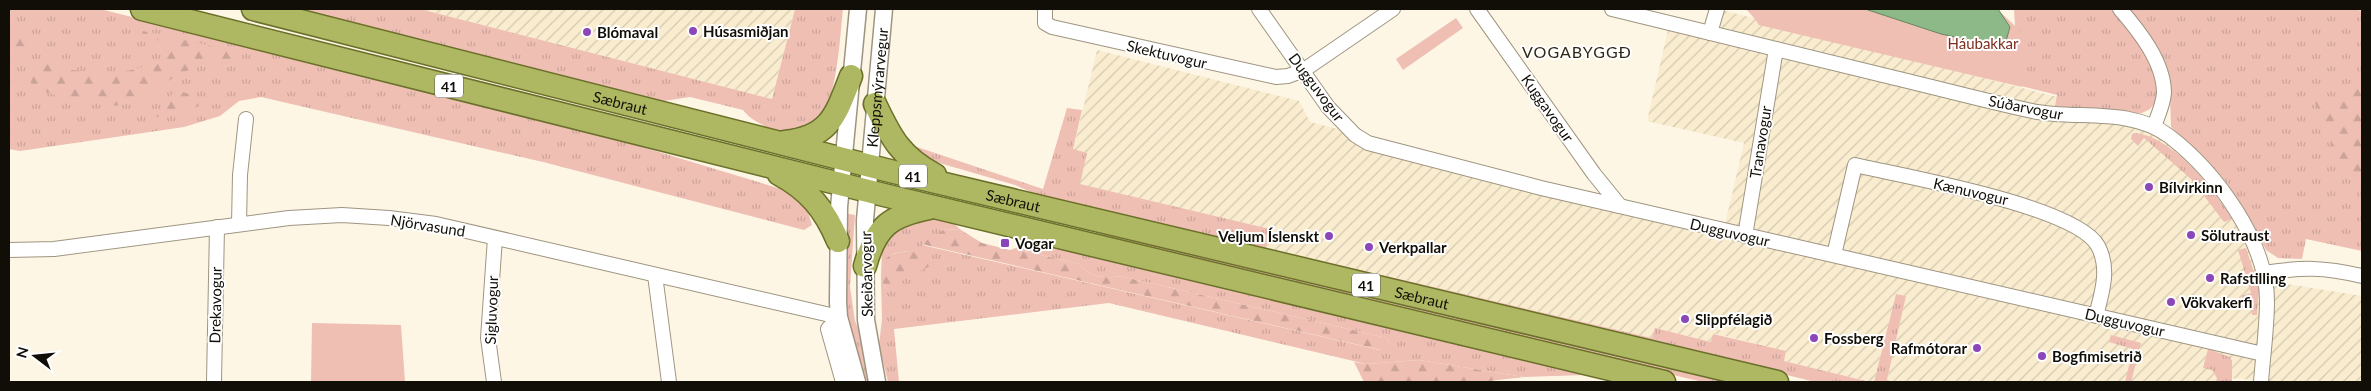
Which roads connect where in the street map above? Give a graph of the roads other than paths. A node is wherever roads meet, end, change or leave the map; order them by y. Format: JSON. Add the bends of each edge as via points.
{"nodes":[{"id":1,"x":142,"y":9,"type":"edge"},
{"id":2,"x":253,"y":9,"type":"edge"},
{"id":3,"x":858,"y":9,"type":"edge"},
{"id":4,"x":884,"y":9,"type":"edge"},
{"id":5,"x":1045,"y":9,"type":"edge"},
{"id":6,"x":1258,"y":9,"type":"edge"},
{"id":7,"x":1393,"y":9,"type":"edge"},
{"id":8,"x":1477,"y":9,"type":"edge"},
{"id":9,"x":1612,"y":9,"type":"edge"},
{"id":10,"x":1717,"y":9,"type":"edge"},
{"id":11,"x":2120,"y":9,"type":"edge"},
{"id":12,"x":1710,"y":33,"type":"junction"},
{"id":13,"x":1776,"y":49,"type":"junction"},
{"id":14,"x":1304,"y":70,"type":"junction"},
{"id":15,"x":852,"y":76,"type":"junction"},
{"id":16,"x":875,"y":104,"type":"junction"},
{"id":17,"x":246,"y":119,"type":"dead end"},
{"id":18,"x":2154,"y":126,"type":"junction"},
{"id":19,"x":781,"y":142,"type":"junction"},
{"id":20,"x":844,"y":158,"type":"junction"},
{"id":21,"x":756,"y":162,"type":"junction"},
{"id":22,"x":870,"y":165,"type":"junction"},
{"id":23,"x":841,"y":184,"type":"junction"},
{"id":24,"x":956,"y":186,"type":"junction"},
{"id":25,"x":867,"y":190,"type":"junction"},
{"id":26,"x":1620,"y":206,"type":"junction"},
{"id":27,"x":933,"y":207,"type":"junction"},
{"id":28,"x":239,"y":224,"type":"junction"},
{"id":29,"x":216,"y":227,"type":"junction"},
{"id":30,"x":1745,"y":236,"type":"junction"},
{"id":31,"x":495,"y":238,"type":"junction"},
{"id":32,"x":838,"y":241,"type":"junction"},
{"id":33,"x":9,"y":250,"type":"edge"},
{"id":34,"x":1834,"y":255,"type":"junction"},
{"id":35,"x":865,"y":266,"type":"junction"},
{"id":36,"x":2264,"y":273,"type":"junction"},
{"id":37,"x":655,"y":274,"type":"junction"},
{"id":38,"x":2362,"y":276,"type":"edge"},
{"id":39,"x":2096,"y":316,"type":"junction"},
{"id":40,"x":839,"y":317,"type":"junction"},
{"id":41,"x":2263,"y":354,"type":"junction"},
{"id":42,"x":214,"y":382,"type":"edge"},
{"id":43,"x":494,"y":382,"type":"edge"},
{"id":44,"x":669,"y":382,"type":"edge"},
{"id":45,"x":843,"y":382,"type":"edge"},
{"id":46,"x":857,"y":382,"type":"edge"},
{"id":47,"x":877,"y":382,"type":"edge"},
{"id":48,"x":1664,"y":382,"type":"edge"},
{"id":49,"x":1777,"y":382,"type":"edge"},
{"id":50,"x":2261,"y":382,"type":"edge"}],
"edges":[{"from":1,"to":21,"type":"highway","name":"Sæbraut","number":"41"},
{"from":2,"to":19,"type":"highway","name":"Sæbraut","number":"41"},
{"from":3,"to":15,"type":"street","name":"Kleppsmýrarvegur"},
{"from":4,"to":16,"type":"street","name":"Kleppsmýrarvegur"},
{"from":5,"to":14,"type":"street","name":"Skektuvogur","via":[[1045,23],[1052,27],[1263,75],[1288,76]]},
{"from":6,"to":14,"type":"street","name":"Dugguvogur"},
{"from":7,"to":14,"type":"street"},
{"from":8,"to":26,"type":"street","name":"Kuggavogur"},
{"from":9,"to":12,"type":"street","name":"Súðarvogur"},
{"from":10,"to":12,"type":"street"},
{"from":11,"to":18,"type":"street","via":[[2146,43],[2163,82],[2164,94]]},
{"from":12,"to":13,"type":"street","name":"Súðarvogur"},
{"from":13,"to":18,"type":"street","name":"Súðarvogur","via":[[2033,111],[2108,117]]},
{"from":13,"to":30,"type":"street","name":"Tranavogur"},
{"from":14,"to":26,"type":"street","name":"Dugguvogur","via":[[1328,107],[1355,135],[1368,143]]},
{"from":15,"to":19,"type":"highway","via":[[834,118],[812,137]]},
{"from":15,"to":20,"type":"street","name":"Kleppsmýrarvegur"},
{"from":16,"to":22,"type":"street","name":"Kleppsmýrarvegur"},
{"from":16,"to":24,"type":"highway","via":[[887,131],[905,155],[916,165]]},
{"from":17,"to":28,"type":"street"},
{"from":18,"to":36,"type":"street","name":"Súðarvogur","via":[[2188,152],[2231,201]]},
{"from":19,"to":20,"type":"highway","name":"Sæbraut","number":"41"},
{"from":20,"to":22,"type":"highway","name":"Sæbraut","number":"41"},
{"from":20,"to":23,"type":"street","name":"Skeiðarvogur"},
{"from":21,"to":23,"type":"highway","name":"Sæbraut","number":"41"},
{"from":21,"to":32,"type":"highway","via":[[793,182],[813,199],[829,219]]},
{"from":22,"to":24,"type":"highway","name":"Sæbraut","number":"41"},
{"from":22,"to":25,"type":"street","name":"Skeiðarvogur"},
{"from":23,"to":25,"type":"highway","name":"Sæbraut","number":"41"},
{"from":23,"to":32,"type":"street","name":"Skeiðarvogur"},
{"from":24,"to":49,"type":"highway","name":"Sæbraut","number":"41"},
{"from":25,"to":27,"type":"highway","name":"Sæbraut","number":"41"},
{"from":25,"to":35,"type":"street","name":"Skeiðarvogur"},
{"from":26,"to":30,"type":"street","name":"Dugguvogur"},
{"from":27,"to":35,"type":"highway","via":[[904,213],[893,219],[873,242]]},
{"from":27,"to":48,"type":"highway","name":"Sæbraut","number":"41"},
{"from":28,"to":29,"type":"street","name":"Njörvasund"},
{"from":28,"to":31,"type":"street","name":"Njörvasund","via":[[342,215],[436,224]]},
{"from":29,"to":33,"type":"street","name":"Njörvasund","via":[[54,249]]},
{"from":29,"to":42,"type":"street","name":"Drekavogur"},
{"from":30,"to":34,"type":"street","name":"Dugguvogur"},
{"from":31,"to":37,"type":"street","name":"Njörvasund"},
{"from":31,"to":43,"type":"street","name":"Sigluvogur","via":[[488,338]]},
{"from":32,"to":40,"type":"street","name":"Skeiðarvogur"},
{"from":34,"to":39,"type":"street","name":"Dugguvogur"},
{"from":34,"to":39,"type":"street","name":"Kænuvogur","via":[[1855,165],[2006,199],[2066,222],[2097,244],[2104,262],[2105,282]]},
{"from":35,"to":47,"type":"street","name":"Skeiðarvogur","via":[[866,320]]},
{"from":36,"to":38,"type":"street","via":[[2301,267]]},
{"from":36,"to":41,"type":"street","name":"Súðarvogur","via":[[2268,300]]},
{"from":37,"to":40,"type":"street","name":"Njörvasund"},
{"from":37,"to":44,"type":"street"},
{"from":39,"to":41,"type":"street","name":"Dugguvogur"},
{"from":40,"to":45,"type":"street","name":"Skeiðarvogur","via":[[828,329]]},
{"from":40,"to":46,"type":"street","name":"Skeiðarvogur"},
{"from":41,"to":50,"type":"street","name":"Súðarvogur"}]}
